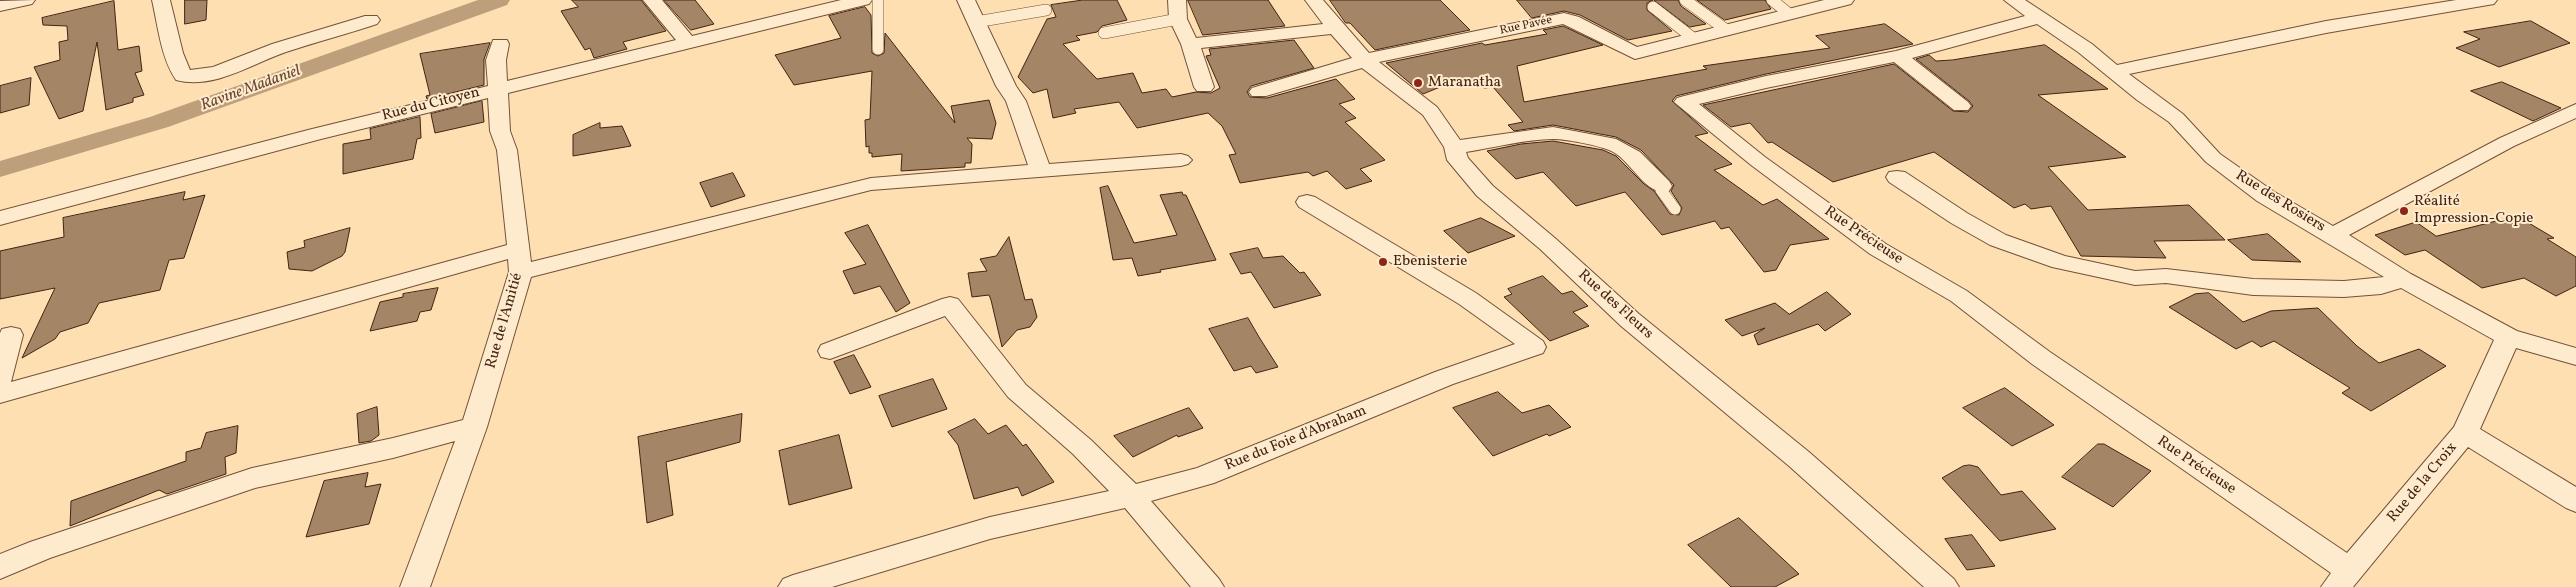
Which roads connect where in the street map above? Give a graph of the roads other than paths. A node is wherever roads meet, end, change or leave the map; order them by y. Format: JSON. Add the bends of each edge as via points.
{"nodes":[{"id":1,"x":26,"y":0,"type":"edge"},
{"id":2,"x":161,"y":0,"type":"edge"},
{"id":3,"x":652,"y":0,"type":"edge"},
{"id":4,"x":789,"y":0,"type":"edge"},
{"id":5,"x":862,"y":0,"type":"edge"},
{"id":6,"x":878,"y":0,"type":"edge"},
{"id":7,"x":966,"y":0,"type":"edge"},
{"id":8,"x":1177,"y":0,"type":"edge"},
{"id":9,"x":1314,"y":0,"type":"edge"},
{"id":10,"x":1685,"y":0,"type":"edge"},
{"id":11,"x":1772,"y":0,"type":"edge"},
{"id":12,"x":1845,"y":0,"type":"edge"},
{"id":13,"x":2013,"y":0,"type":"edge"},
{"id":14,"x":2488,"y":0,"type":"edge"},
{"id":15,"x":0,"y":6,"type":"edge"},
{"id":16,"x":1653,"y":8,"type":"dead end"},
{"id":17,"x":1046,"y":10,"type":"dead end"},
{"id":18,"x":1788,"y":13,"type":"junction"},
{"id":19,"x":801,"y":16,"type":"junction"},
{"id":20,"x":2040,"y":18,"type":"junction"},
{"id":21,"x":1178,"y":19,"type":"junction"},
{"id":22,"x":371,"y":20,"type":"dead end"},
{"id":23,"x":976,"y":22,"type":"junction"},
{"id":24,"x":1336,"y":28,"type":"junction"},
{"id":25,"x":1725,"y":29,"type":"junction"},
{"id":26,"x":1104,"y":33,"type":"dead end"},
{"id":27,"x":1693,"y":38,"type":"junction"},
{"id":28,"x":688,"y":43,"type":"junction"},
{"id":29,"x":500,"y":44,"type":"dead end"},
{"id":30,"x":1190,"y":44,"type":"junction"},
{"id":31,"x":878,"y":49,"type":"dead end"},
{"id":32,"x":1898,"y":56,"type":"junction"},
{"id":33,"x":1366,"y":61,"type":"junction"},
{"id":34,"x":2114,"y":71,"type":"junction"},
{"id":35,"x":1204,"y":87,"type":"dead end"},
{"id":36,"x":496,"y":88,"type":"junction"},
{"id":37,"x":1259,"y":92,"type":"dead end"},
{"id":38,"x":1961,"y":106,"type":"dead end"},
{"id":39,"x":2576,"y":110,"type":"edge"},
{"id":40,"x":1454,"y":147,"type":"junction"},
{"id":41,"x":1180,"y":160,"type":"dead end"},
{"id":42,"x":1041,"y":171,"type":"junction"},
{"id":43,"x":1897,"y":177,"type":"dead end"},
{"id":44,"x":1661,"y":186,"type":"joint"},
{"id":45,"x":1307,"y":202,"type":"dead end"},
{"id":46,"x":1675,"y":209,"type":"dead end"},
{"id":47,"x":0,"y":218,"type":"edge"},
{"id":48,"x":2333,"y":235,"type":"junction"},
{"id":49,"x":520,"y":260,"type":"junction"},
{"id":50,"x":2402,"y":279,"type":"junction"},
{"id":51,"x":11,"y":335,"type":"dead end"},
{"id":52,"x":2508,"y":337,"type":"junction"},
{"id":53,"x":2571,"y":350,"type":"edge"},
{"id":54,"x":830,"y":351,"type":"dead end"},
{"id":55,"x":0,"y":379,"type":"edge"},
{"id":56,"x":0,"y":394,"type":"edge"},
{"id":57,"x":474,"y":428,"type":"junction"},
{"id":58,"x":2466,"y":432,"type":"junction"},
{"id":59,"x":1131,"y":496,"type":"junction"},
{"id":60,"x":2576,"y":501,"type":"edge"},
{"id":61,"x":0,"y":567,"type":"edge"},
{"id":62,"x":2343,"y":578,"type":"edge"},
{"id":63,"x":415,"y":587,"type":"edge"},
{"id":64,"x":793,"y":587,"type":"edge"},
{"id":65,"x":1209,"y":587,"type":"edge"},
{"id":66,"x":1944,"y":587,"type":"edge"}],
"edges":[{"from":1,"to":15,"type":"street"},
{"from":2,"to":22,"type":"street","via":[[183,76],[196,77],[221,71],[277,49]]},
{"from":3,"to":28,"type":"street"},
{"from":4,"to":19,"type":"street"},
{"from":5,"to":19,"type":"street","name":"Rue du Citoyen"},
{"from":6,"to":31,"type":"lane"},
{"from":7,"to":23,"type":"street"},
{"from":8,"to":21,"type":"street"},
{"from":9,"to":24,"type":"street","name":"Rue des Fleurs"},
{"from":10,"to":25,"type":"lane"},
{"from":11,"to":18,"type":"lane"},
{"from":12,"to":18,"type":"street","name":"Rue Pavée"},
{"from":13,"to":20,"type":"street","name":"Rue des Rosiers"},
{"from":14,"to":34,"type":"street","via":[[2326,27]]},
{"from":16,"to":27,"type":"lane"},
{"from":17,"to":23,"type":"lane"},
{"from":18,"to":25,"type":"street","name":"Rue Pavée"},
{"from":19,"to":28,"type":"street","name":"Rue du Citoyen"},
{"from":20,"to":32,"type":"street","name":"Rue Précieuse"},
{"from":20,"to":34,"type":"street","name":"Rue des Rosiers"},
{"from":21,"to":26,"type":"lane"},
{"from":21,"to":30,"type":"street"},
{"from":23,"to":42,"type":"street","via":[[1016,101]]},
{"from":24,"to":30,"type":"street"},
{"from":24,"to":33,"type":"street","name":"Rue des Fleurs"},
{"from":25,"to":27,"type":"street","name":"Rue Pavée"},
{"from":27,"to":33,"type":"street","name":"Rue Pavée","via":[[1635,53],[1564,18]]},
{"from":28,"to":36,"type":"street","name":"Rue du Citoyen"},
{"from":29,"to":36,"type":"street","name":"Rue de l'Amitié","via":[[496,60]]},
{"from":30,"to":35,"type":"street"},
{"from":32,"to":38,"type":"street"},
{"from":32,"to":62,"type":"street","name":"Rue Précieuse","via":[[1684,102],[1878,250],[1959,296]]},
{"from":33,"to":37,"type":"street","name":"Rue Pavée"},
{"from":33,"to":40,"type":"street","name":"Rue des Fleurs","via":[[1430,111]]},
{"from":34,"to":48,"type":"street","name":"Rue des Rosiers","via":[[2176,118],[2213,158],[2265,196]]},
{"from":36,"to":47,"type":"street","name":"Rue du Citoyen"},
{"from":36,"to":49,"type":"street","name":"Rue de l'Amitié"},
{"from":39,"to":48,"type":"street","via":[[2507,142]]},
{"from":40,"to":44,"type":"street","via":[[1553,133],[1616,145],[1634,156]]},
{"from":40,"to":66,"type":"street","name":"Rue des Fleurs","via":[[1458,160],[1484,191],[1548,244],[1630,320],[1799,459]]},
{"from":41,"to":42,"type":"street"},
{"from":42,"to":49,"type":"street","via":[[871,184]]},
{"from":43,"to":50,"type":"street","via":[[1998,240],[2060,262],[2135,278],[2166,276],[2252,287],[2344,289],[2381,286]]},
{"from":44,"to":46,"type":"lane"},
{"from":45,"to":59,"type":"street","name":"Rue du Foie d'Abraham","via":[[1460,292],[1534,347],[1444,378],[1204,476]]},
{"from":48,"to":50,"type":"street","name":"Rue des Rosiers"},
{"from":49,"to":56,"type":"street"},
{"from":49,"to":57,"type":"street","name":"Rue de l'Amitié"},
{"from":50,"to":52,"type":"street","name":"Rue des Rosiers"},
{"from":51,"to":55,"type":"street"},
{"from":52,"to":53,"type":"street","name":"Rue des Rosiers"},
{"from":52,"to":58,"type":"street"},
{"from":54,"to":59,"type":"street","via":[[950,305],[1017,391],[1082,447]]},
{"from":57,"to":61,"type":"street","via":[[252,478],[40,550]]},
{"from":57,"to":63,"type":"street","name":"Rue de l'Amitié"},
{"from":58,"to":60,"type":"street","name":"Rue de la Croix"},
{"from":58,"to":62,"type":"street","name":"Rue de la Croix"},
{"from":59,"to":64,"type":"street","name":"Rue du Foie d'Abraham","via":[[990,528]]},
{"from":59,"to":65,"type":"street"}]}
